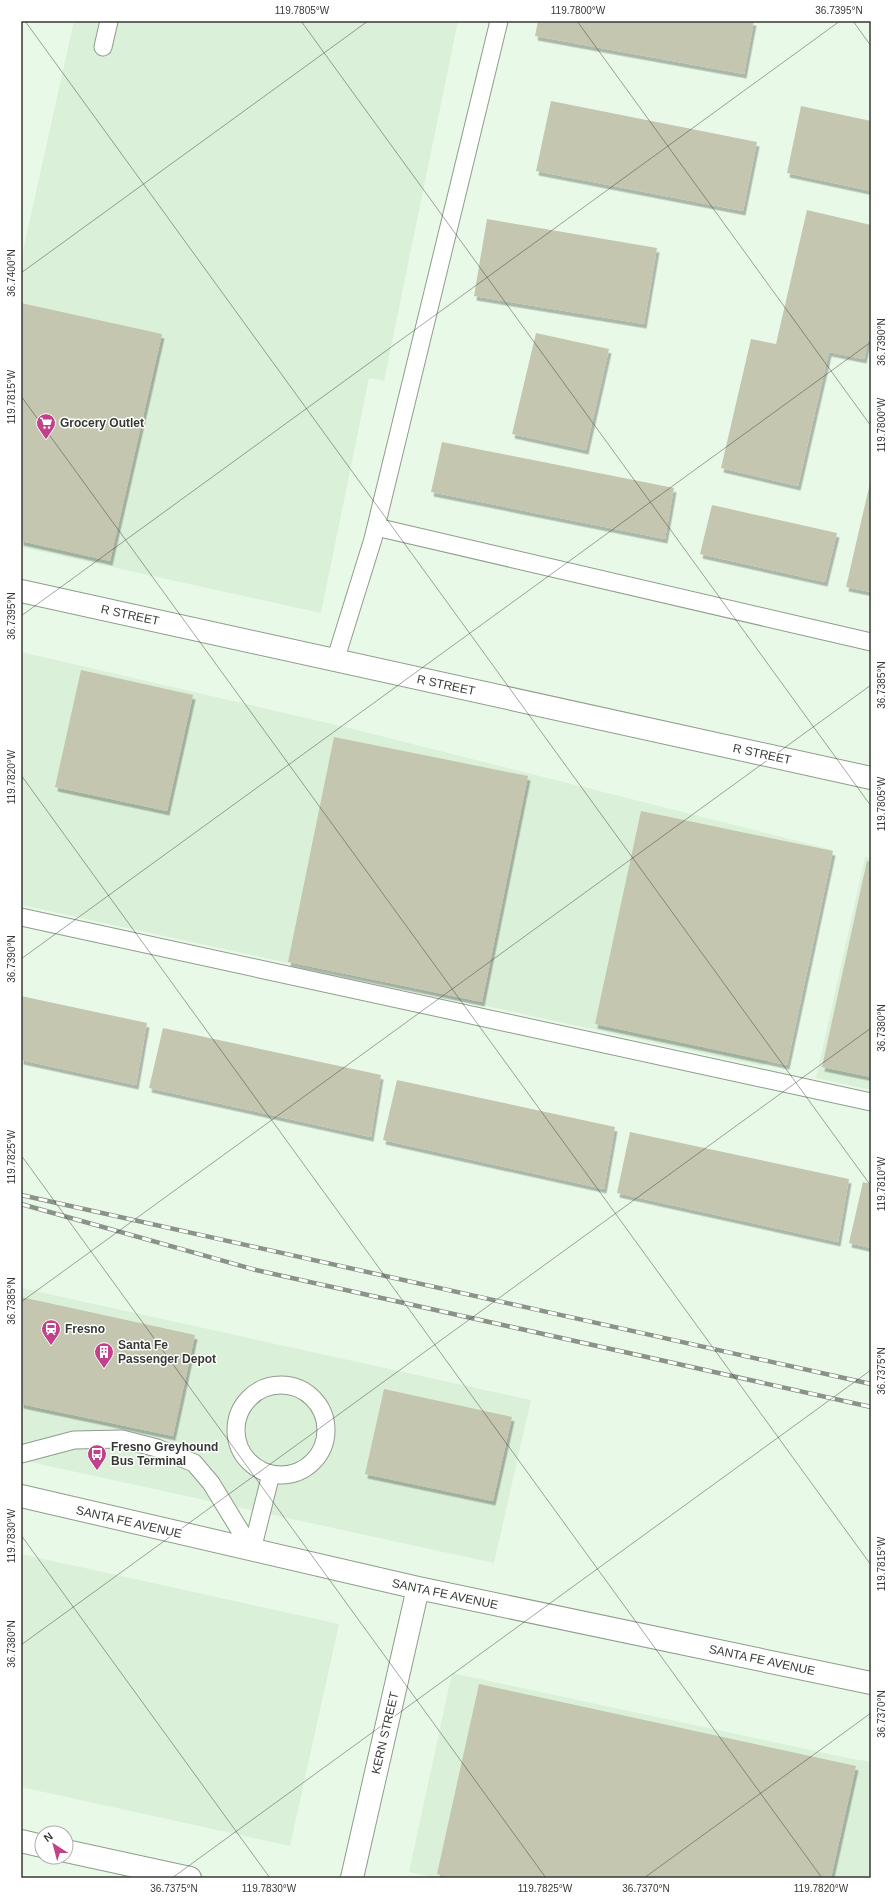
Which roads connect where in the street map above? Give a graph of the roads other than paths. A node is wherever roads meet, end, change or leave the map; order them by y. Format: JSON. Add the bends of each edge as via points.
{"nodes":[{"id":1,"x":109,"y":21,"type":"edge"},
{"id":2,"x":499,"y":21,"type":"edge"},
{"id":3,"x":103,"y":46,"type":"dead end"},
{"id":4,"x":376,"y":527,"type":"junction"},
{"id":5,"x":21,"y":591,"type":"edge"},
{"id":6,"x":871,"y":642,"type":"edge"},
{"id":7,"x":335,"y":660,"type":"junction"},
{"id":8,"x":871,"y":778,"type":"edge"},
{"id":9,"x":21,"y":917,"type":"edge"},
{"id":10,"x":871,"y":1102,"type":"edge"},
{"id":11,"x":21,"y":1454,"type":"edge"},
{"id":12,"x":271,"y":1474,"type":"junction"},
{"id":13,"x":21,"y":1496,"type":"edge"},
{"id":14,"x":252,"y":1550,"type":"junction"},
{"id":15,"x":418,"y":1588,"type":"junction"},
{"id":16,"x":871,"y":1683,"type":"edge"},
{"id":17,"x":21,"y":1841,"type":"edge"},
{"id":18,"x":34,"y":1844,"type":"edge"},
{"id":19,"x":74,"y":1853,"type":"edge"},
{"id":20,"x":190,"y":1878,"type":"edge"},
{"id":21,"x":352,"y":1878,"type":"edge"}],
"edges":[{"from":1,"to":3,"type":"lane"},
{"from":2,"to":4,"type":"lane"},
{"from":4,"to":6,"type":"lane"},
{"from":4,"to":7,"type":"lane"},
{"from":5,"to":7,"type":"street","name":"R STREET"},
{"from":7,"to":8,"type":"street","name":"R STREET"},
{"from":9,"to":10,"type":"lane"},
{"from":11,"to":14,"type":"lane","via":[[74,1440],[122,1439],[157,1448],[194,1464],[211,1483]]},
{"from":12,"to":12,"type":"lane","via":[[292,1474],[306,1469],[317,1459],[324,1445],[327,1431],[325,1416],[318,1402],[307,1392],[294,1386],[279,1384],[264,1388],[251,1396],[241,1408],[236,1422],[236,1437],[240,1451],[262,1472]]},
{"from":12,"to":14,"type":"lane"},
{"from":13,"to":14,"type":"street","name":"SANTA FE AVENUE"},
{"from":14,"to":15,"type":"street","name":"SANTA FE AVENUE"},
{"from":15,"to":16,"type":"street","name":"SANTA FE AVENUE"},
{"from":15,"to":21,"type":"street","name":"KERN STREET"},
{"from":17,"to":18,"type":"street"},
{"from":19,"to":20,"type":"street"}]}
